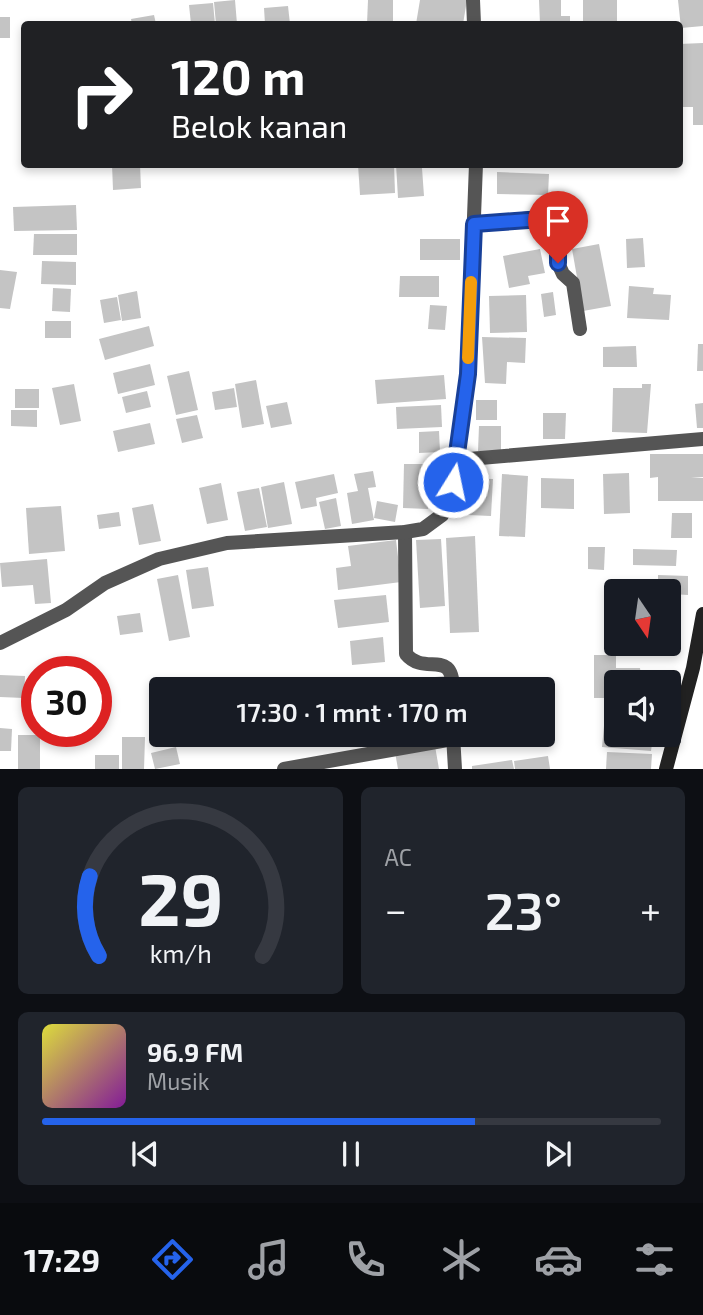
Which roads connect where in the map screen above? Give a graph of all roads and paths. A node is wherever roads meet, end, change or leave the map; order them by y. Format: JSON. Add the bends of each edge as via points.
{"nodes":[{"id":1,"x":473,"y":0,"type":"edge"},
{"id":2,"x":474,"y":21,"type":"edge"},
{"id":3,"x":475,"y":168,"type":"edge"},
{"id":4,"x":474,"y":224,"type":"junction"},
{"id":5,"x":580,"y":329,"type":"dead end"},
{"id":6,"x":703,"y":439,"type":"edge"},
{"id":7,"x":457,"y":460,"type":"junction"},
{"id":8,"x":405,"y":532,"type":"junction"},
{"id":9,"x":703,"y":614,"type":"edge"},
{"id":10,"x":0,"y":643,"type":"edge"},
{"id":11,"x":453,"y":677,"type":"edge"},
{"id":12,"x":400,"y":747,"type":"edge"},
{"id":13,"x":454,"y":747,"type":"edge"},
{"id":14,"x":284,"y":769,"type":"edge"},
{"id":15,"x":455,"y":769,"type":"edge"},
{"id":16,"x":666,"y":769,"type":"edge"}],
"edges":[{"from":1,"to":2,"type":"street"},
{"from":3,"to":4,"type":"street"},
{"from":4,"to":5,"type":"street","via":[[533,218],[556,228],[558,263],[573,283]]},
{"from":4,"to":7,"type":"street","via":[[468,374]]},
{"from":6,"to":7,"type":"street"},
{"from":7,"to":8,"type":"street","via":[[442,514],[423,529]]},
{"from":8,"to":10,"type":"street","via":[[227,542],[159,559],[105,583],[65,610]]},
{"from":8,"to":11,"type":"street","via":[[406,654],[421,665],[442,664]]},
{"from":9,"to":16,"type":"street"},
{"from":12,"to":14,"type":"street"},
{"from":13,"to":15,"type":"street"}]}
